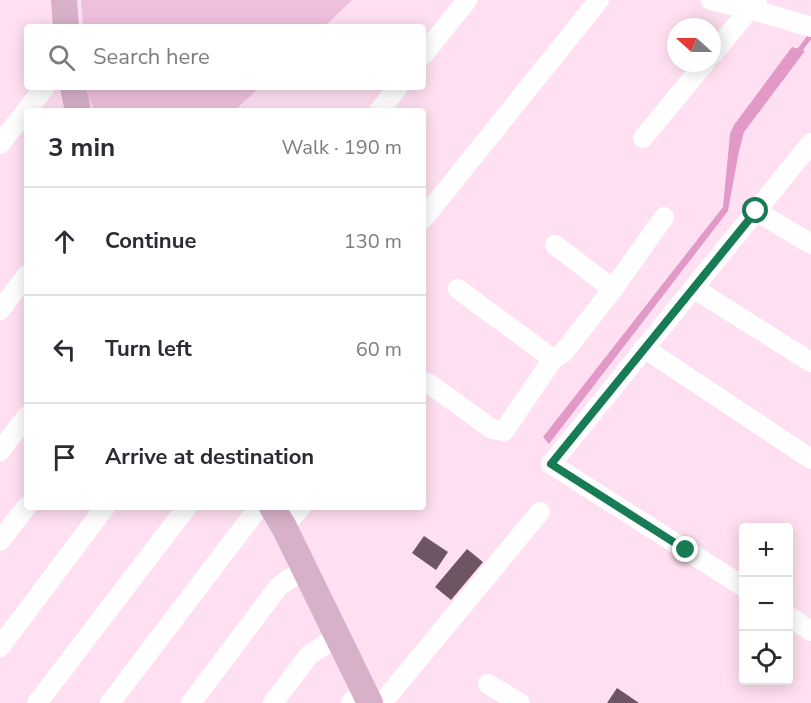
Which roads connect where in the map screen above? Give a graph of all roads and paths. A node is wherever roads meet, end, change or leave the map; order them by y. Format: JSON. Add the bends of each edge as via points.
{"nodes":[{"id":1,"x":467,"y":0,"type":"edge"},
{"id":2,"x":599,"y":0,"type":"edge"},
{"id":3,"x":711,"y":0,"type":"edge"},
{"id":4,"x":754,"y":4,"type":"edge"},
{"id":5,"x":805,"y":25,"type":"edge"},
{"id":6,"x":721,"y":44,"type":"edge"},
{"id":7,"x":426,"y":51,"type":"edge"},
{"id":8,"x":698,"y":72,"type":"edge"},
{"id":9,"x":43,"y":90,"type":"edge"},
{"id":10,"x":74,"y":90,"type":"edge"},
{"id":11,"x":396,"y":90,"type":"edge"},
{"id":12,"x":28,"y":108,"type":"edge"},
{"id":13,"x":77,"y":108,"type":"edge"},
{"id":14,"x":381,"y":108,"type":"edge"},
{"id":15,"x":24,"y":114,"type":"edge"},
{"id":16,"x":643,"y":138,"type":"dead end"},
{"id":17,"x":811,"y":143,"type":"edge"},
{"id":18,"x":0,"y":144,"type":"edge"},
{"id":19,"x":756,"y":211,"type":"junction"},
{"id":20,"x":426,"y":215,"type":"edge"},
{"id":21,"x":664,"y":217,"type":"dead end"},
{"id":22,"x":811,"y":244,"type":"edge"},
{"id":23,"x":555,"y":245,"type":"dead end"},
{"id":24,"x":24,"y":279,"type":"edge"},
{"id":25,"x":693,"y":288,"type":"junction"},
{"id":26,"x":613,"y":289,"type":"junction"},
{"id":27,"x":458,"y":290,"type":"dead end"},
{"id":28,"x":0,"y":310,"type":"edge"},
{"id":29,"x":644,"y":348,"type":"junction"},
{"id":30,"x":553,"y":359,"type":"junction"},
{"id":31,"x":811,"y":362,"type":"edge"},
{"id":32,"x":426,"y":383,"type":"edge"},
{"id":33,"x":24,"y":420,"type":"edge"},
{"id":34,"x":0,"y":451,"type":"edge"},
{"id":35,"x":811,"y":459,"type":"edge"},
{"id":36,"x":24,"y":510,"type":"edge"},
{"id":37,"x":103,"y":510,"type":"edge"},
{"id":38,"x":185,"y":510,"type":"edge"},
{"id":39,"x":257,"y":510,"type":"edge"},
{"id":40,"x":294,"y":510,"type":"edge"},
{"id":41,"x":540,"y":512,"type":"dead end"},
{"id":42,"x":278,"y":517,"type":"edge"},
{"id":43,"x":0,"y":541,"type":"edge"},
{"id":44,"x":304,"y":569,"type":"junction"},
{"id":45,"x":739,"y":584,"type":"edge"},
{"id":46,"x":793,"y":619,"type":"edge"},
{"id":47,"x":811,"y":631,"type":"edge"},
{"id":48,"x":337,"y":637,"type":"junction"},
{"id":49,"x":0,"y":647,"type":"edge"},
{"id":50,"x":488,"y":684,"type":"dead end"},
{"id":51,"x":367,"y":699,"type":"edge"},
{"id":52,"x":37,"y":703,"type":"edge"},
{"id":53,"x":110,"y":703,"type":"edge"},
{"id":54,"x":191,"y":703,"type":"edge"},
{"id":55,"x":273,"y":703,"type":"edge"},
{"id":56,"x":520,"y":703,"type":"edge"}],
"edges":[{"from":1,"to":7,"type":"street"},
{"from":2,"to":20,"type":"street"},
{"from":3,"to":4,"type":"street"},
{"from":4,"to":5,"type":"street"},
{"from":4,"to":6,"type":"street"},
{"from":8,"to":16,"type":"street"},
{"from":9,"to":12,"type":"street"},
{"from":10,"to":13,"type":"main road"},
{"from":11,"to":14,"type":"street"},
{"from":15,"to":18,"type":"street"},
{"from":17,"to":19,"type":"street"},
{"from":19,"to":22,"type":"street"},
{"from":19,"to":25,"type":"street"},
{"from":21,"to":26,"type":"street"},
{"from":23,"to":26,"type":"street"},
{"from":24,"to":28,"type":"street"},
{"from":25,"to":29,"type":"street"},
{"from":25,"to":31,"type":"street"},
{"from":26,"to":30,"type":"street","via":[[563,353]]},
{"from":27,"to":30,"type":"street"},
{"from":29,"to":35,"type":"street"},
{"from":29,"to":45,"type":"street","via":[[551,464]]},
{"from":30,"to":32,"type":"street","via":[[504,431],[492,429]]},
{"from":33,"to":34,"type":"street"},
{"from":36,"to":43,"type":"street"},
{"from":37,"to":49,"type":"street"},
{"from":38,"to":52,"type":"street"},
{"from":39,"to":53,"type":"street"},
{"from":40,"to":42,"type":"street"},
{"from":41,"to":51,"type":"street"},
{"from":42,"to":44,"type":"main road"},
{"from":44,"to":48,"type":"main road"},
{"from":44,"to":54,"type":"street","via":[[279,586]]},
{"from":46,"to":47,"type":"street"},
{"from":48,"to":51,"type":"main road"},
{"from":48,"to":55,"type":"street","via":[[309,656]]},
{"from":50,"to":56,"type":"street"}]}
